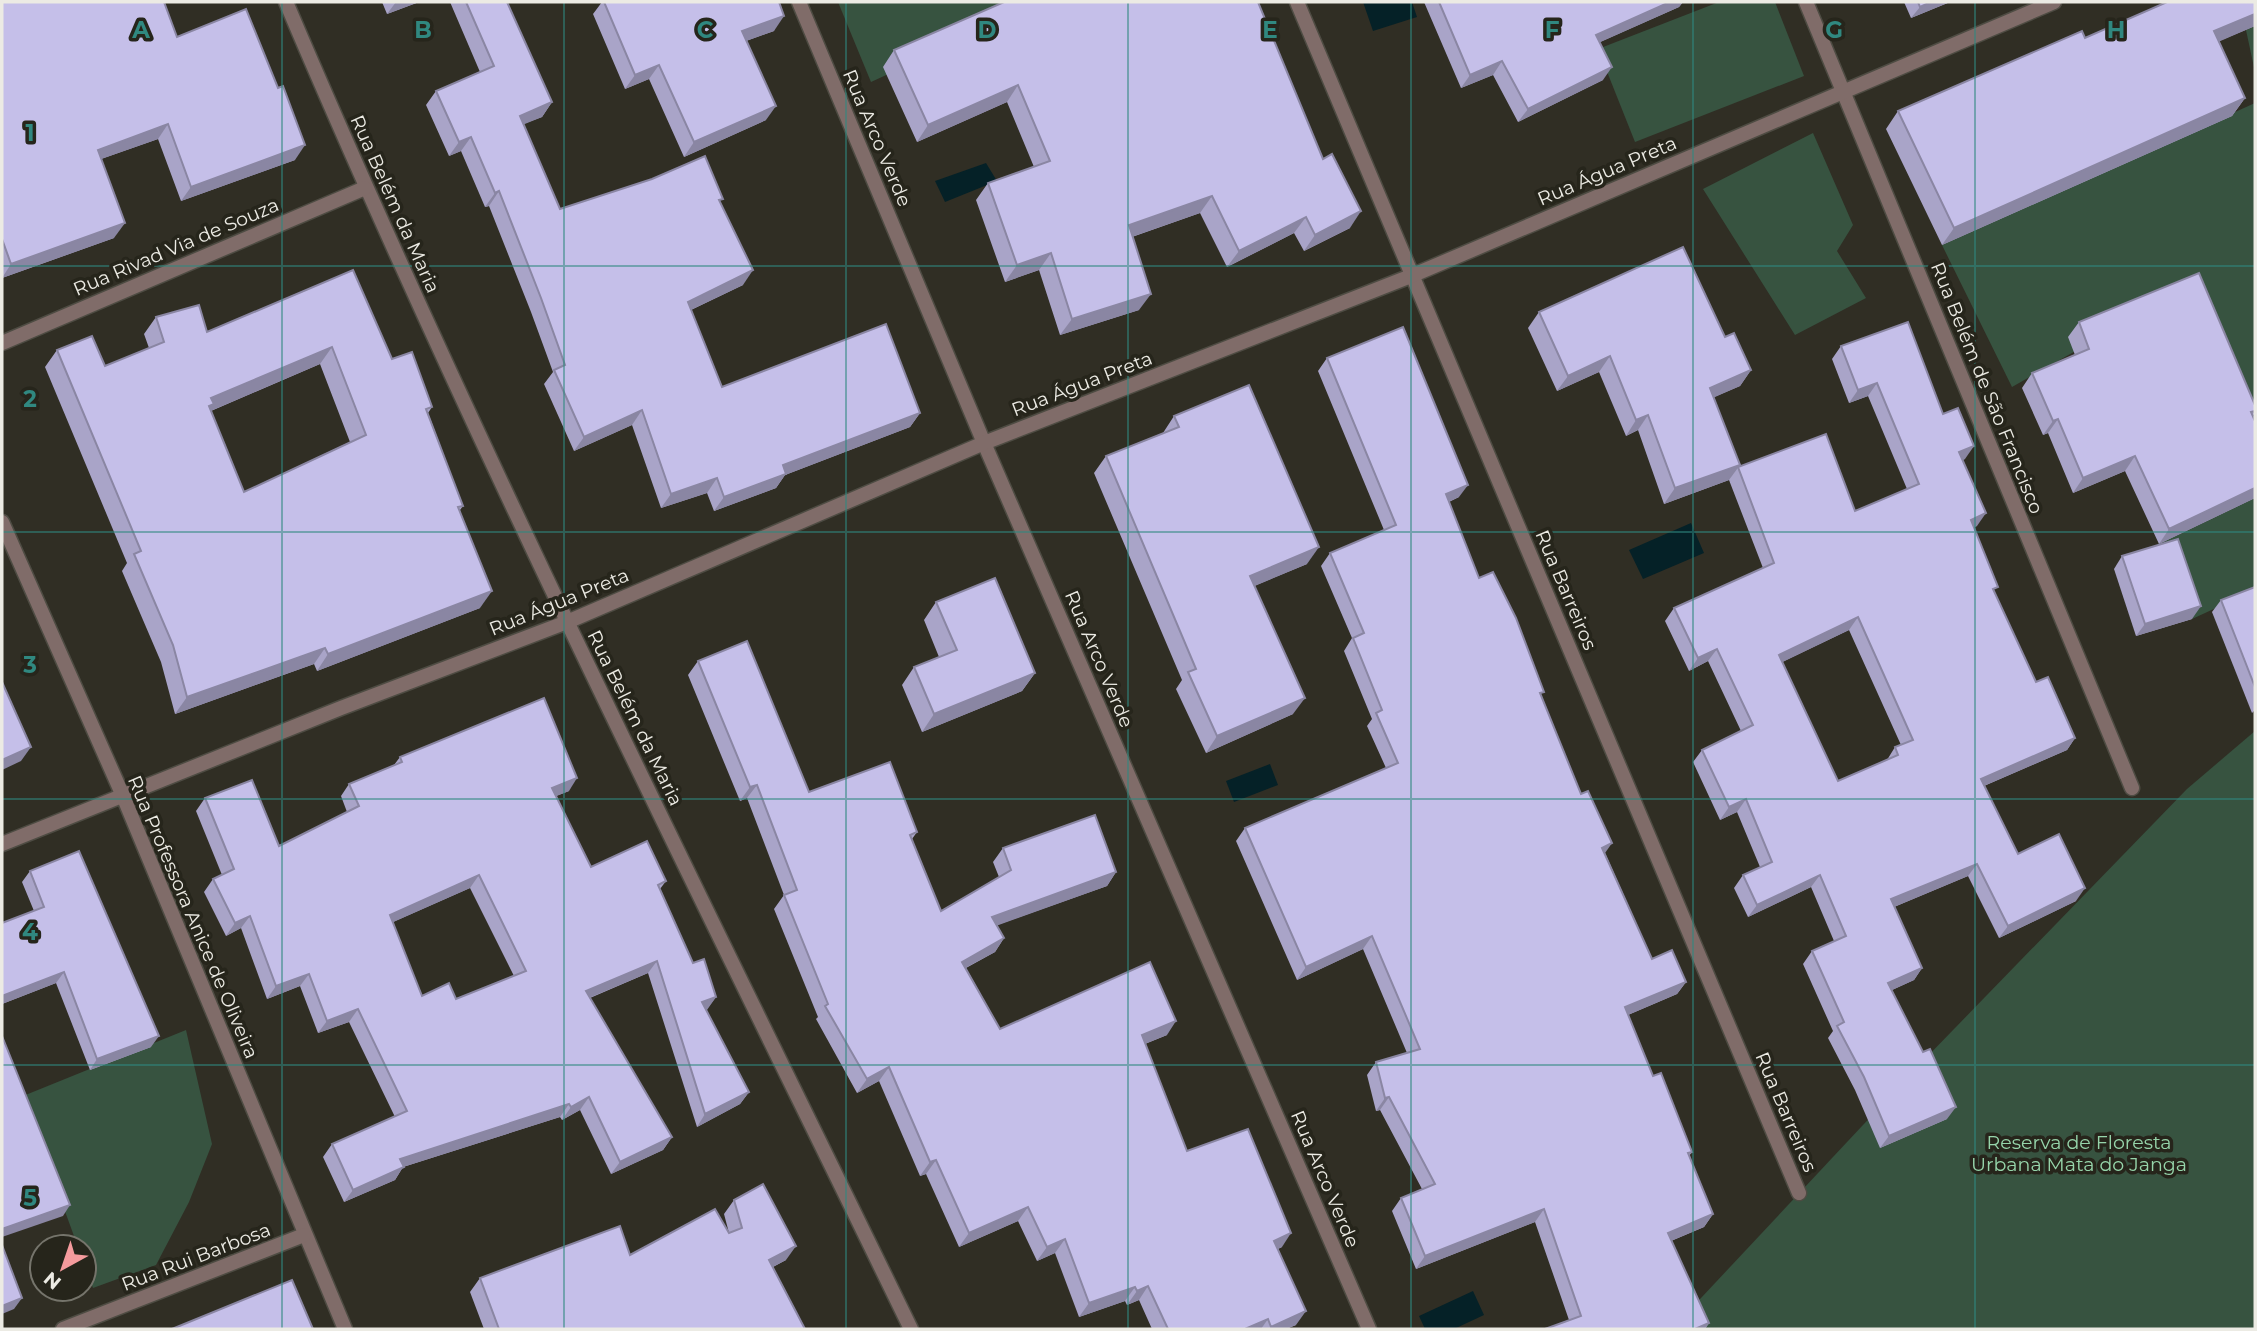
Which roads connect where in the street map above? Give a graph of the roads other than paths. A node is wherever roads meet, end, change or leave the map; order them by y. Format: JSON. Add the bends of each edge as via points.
{"nodes":[{"id":1,"x":286,"y":2,"type":"edge"},
{"id":2,"x":799,"y":2,"type":"edge"},
{"id":3,"x":1297,"y":2,"type":"edge"},
{"id":4,"x":1806,"y":2,"type":"edge"},
{"id":5,"x":2054,"y":2,"type":"edge"},
{"id":6,"x":1843,"y":91,"type":"junction"},
{"id":7,"x":365,"y":188,"type":"junction"},
{"id":8,"x":1411,"y":276,"type":"junction"},
{"id":9,"x":2,"y":343,"type":"edge"},
{"id":10,"x":984,"y":443,"type":"junction"},
{"id":11,"x":2,"y":522,"type":"edge"},
{"id":12,"x":567,"y":621,"type":"junction"},
{"id":13,"x":2132,"y":788,"type":"dead end"},
{"id":14,"x":123,"y":796,"type":"junction"},
{"id":15,"x":2,"y":844,"type":"edge"},
{"id":16,"x":1799,"y":1193,"type":"dead end"},
{"id":17,"x":304,"y":1235,"type":"junction"},
{"id":18,"x":63,"y":1329,"type":"edge"},
{"id":19,"x":345,"y":1329,"type":"edge"},
{"id":20,"x":911,"y":1329,"type":"edge"},
{"id":21,"x":1369,"y":1329,"type":"edge"}],
"edges":[{"from":1,"to":7,"type":"street","name":"Rua Belém da Maria"},
{"from":2,"to":10,"type":"street","name":"Rua Arco Verde"},
{"from":3,"to":8,"type":"street","name":"Rua Barreiros"},
{"from":4,"to":6,"type":"street","name":"Rua Belém de São Francisco"},
{"from":5,"to":6,"type":"street","name":"Rua Água Preta"},
{"from":6,"to":8,"type":"street","name":"Rua Água Preta"},
{"from":6,"to":13,"type":"street","name":"Rua Belém de São Francisco"},
{"from":7,"to":9,"type":"street","name":"Rua Rivad Via de Souza"},
{"from":7,"to":12,"type":"street","name":"Rua Belém da Maria"},
{"from":8,"to":10,"type":"street","name":"Rua Água Preta"},
{"from":8,"to":16,"type":"street","name":"Rua Barreiros"},
{"from":10,"to":12,"type":"street","name":"Rua Água Preta"},
{"from":10,"to":21,"type":"street","name":"Rua Arco Verde"},
{"from":11,"to":14,"type":"street","name":"Rua Professora Anice de Oliveira"},
{"from":12,"to":14,"type":"street","name":"Rua Água Preta"},
{"from":12,"to":20,"type":"street","name":"Rua Belém da Maria"},
{"from":14,"to":15,"type":"street","name":"Rua Água Preta"},
{"from":14,"to":17,"type":"street","name":"Rua Professora Anice de Oliveira"},
{"from":17,"to":18,"type":"street","name":"Rua Rui Barbosa"},
{"from":17,"to":19,"type":"street","name":"Rua Professora Anice de Oliveira"}]}
